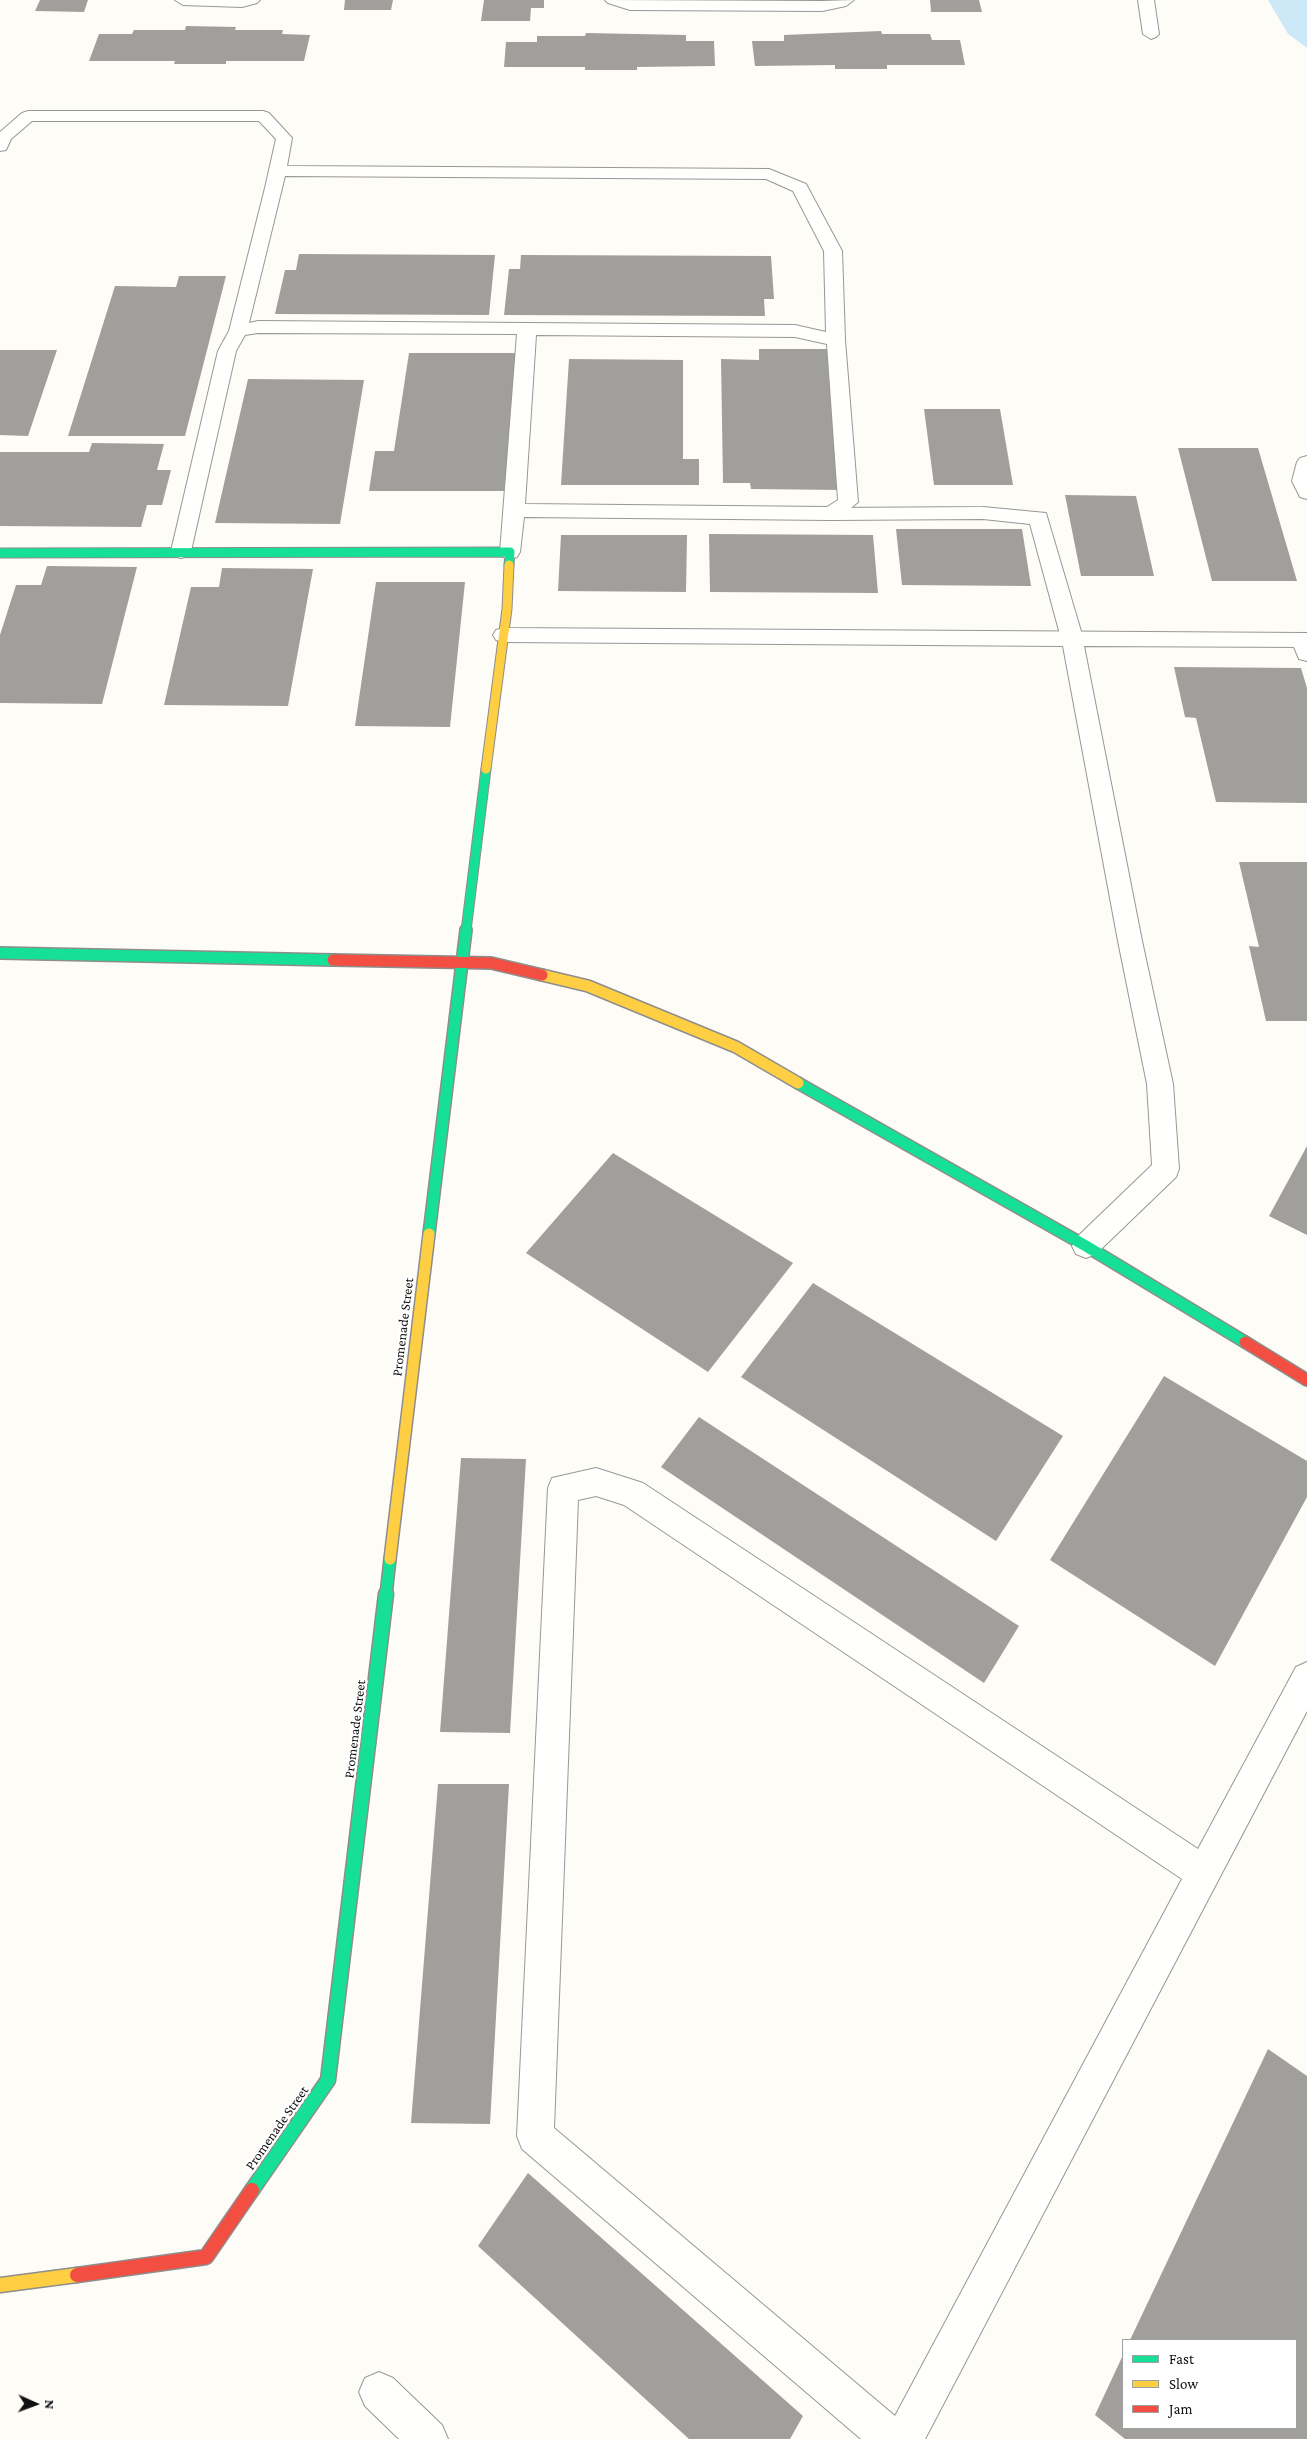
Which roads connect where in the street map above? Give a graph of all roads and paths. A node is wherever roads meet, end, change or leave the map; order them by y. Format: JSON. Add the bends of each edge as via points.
{"nodes":[{"id":1,"x":183,"y":0,"type":"edge"},
{"id":2,"x":252,"y":0,"type":"edge"},
{"id":3,"x":613,"y":0,"type":"edge"},
{"id":4,"x":846,"y":0,"type":"edge"},
{"id":5,"x":1146,"y":0,"type":"edge"},
{"id":6,"x":1151,"y":34,"type":"dead end"},
{"id":7,"x":0,"y":146,"type":"edge"},
{"id":8,"x":278,"y":171,"type":"junction"},
{"id":9,"x":527,"y":329,"type":"junction"},
{"id":10,"x":238,"y":331,"type":"junction"},
{"id":11,"x":836,"y":340,"type":"junction"},
{"id":12,"x":1307,"y":462,"type":"edge"},
{"id":13,"x":1307,"y":493,"type":"edge"},
{"id":14,"x":514,"y":510,"type":"junction"},
{"id":15,"x":832,"y":514,"type":"junction"},
{"id":16,"x":181,"y":552,"type":"junction"},
{"id":17,"x":510,"y":552,"type":"junction"},
{"id":18,"x":0,"y":553,"type":"edge"},
{"id":19,"x":504,"y":635,"type":"junction"},
{"id":20,"x":1072,"y":638,"type":"junction"},
{"id":21,"x":1305,"y":644,"type":"edge"},
{"id":22,"x":0,"y":953,"type":"edge"},
{"id":23,"x":461,"y":962,"type":"junction"},
{"id":24,"x":1086,"y":1246,"type":"junction"},
{"id":25,"x":1307,"y":1380,"type":"edge"},
{"id":26,"x":1307,"y":1678,"type":"edge"},
{"id":27,"x":1204,"y":1873,"type":"junction"},
{"id":28,"x":0,"y":2285,"type":"edge"},
{"id":29,"x":379,"y":2392,"type":"dead end"},
{"id":30,"x":428,"y":2439,"type":"edge"},
{"id":31,"x":892,"y":2439,"type":"edge"},
{"id":32,"x":904,"y":2439,"type":"edge"}],
"edges":[{"from":1,"to":2,"type":"street"},
{"from":3,"to":4,"type":"street","via":[[630,5],[822,6]]},
{"from":5,"to":6,"type":"street"},
{"from":7,"to":8,"type":"street","via":[[4,137],[28,116],[263,116],[284,138]]},
{"from":8,"to":10,"type":"street"},
{"from":8,"to":11,"type":"street","via":[[769,174],[800,188],[833,251]]},
{"from":9,"to":10,"type":"street","via":[[258,327]]},
{"from":9,"to":11,"type":"street","via":[[795,331]]},
{"from":9,"to":14,"type":"street"},
{"from":10,"to":16,"type":"street","via":[[228,351]]},
{"from":11,"to":15,"type":"street","via":[[848,502]]},
{"from":12,"to":13,"type":"street","via":[[1302,481]]},
{"from":14,"to":15,"type":"street"},
{"from":14,"to":17,"type":"street"},
{"from":15,"to":20,"type":"street","via":[[983,513],[1039,518]]},
{"from":16,"to":17,"type":"street"},
{"from":16,"to":18,"type":"street"},
{"from":17,"to":19,"type":"street","name":"Promenade Street"},
{"from":19,"to":20,"type":"street"},
{"from":19,"to":23,"type":"street","name":"Promenade Street"},
{"from":20,"to":21,"type":"street"},
{"from":20,"to":24,"type":"street","via":[[1160,1084],[1166,1169]]},
{"from":22,"to":23,"type":"street"},
{"from":23,"to":24,"type":"street","via":[[491,963],[588,986],[736,1047]]},
{"from":23,"to":28,"type":"street","name":"Promenade Street","via":[[328,2080],[206,2257]]},
{"from":24,"to":25,"type":"street"},
{"from":26,"to":27,"type":"street"},
{"from":27,"to":31,"type":"street","via":[[632,1493],[596,1482],[563,1488],[535,2136]]},
{"from":27,"to":32,"type":"street"},
{"from":29,"to":30,"type":"street"}]}
